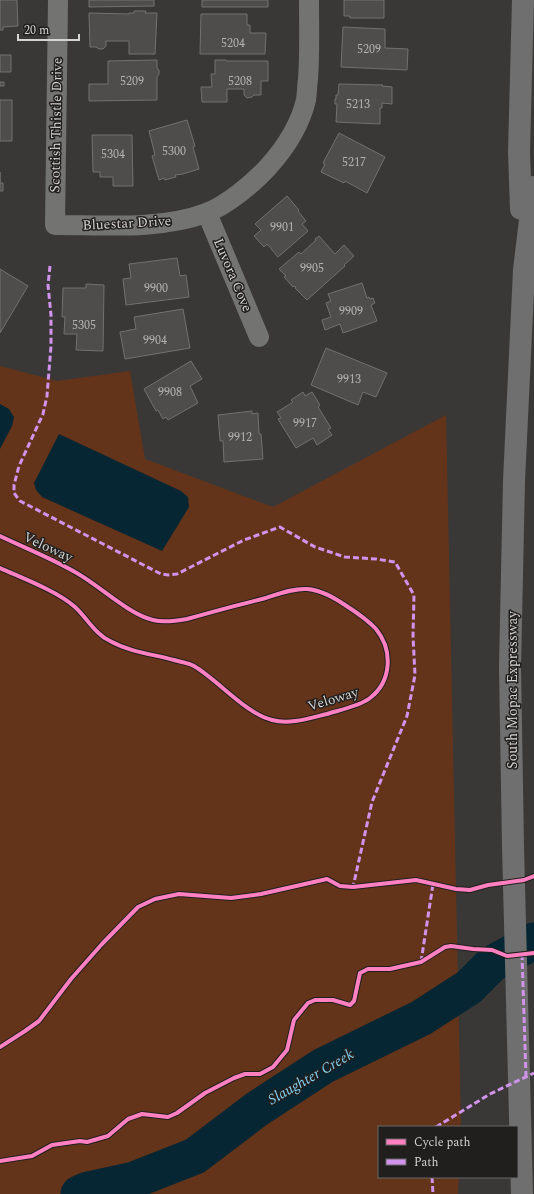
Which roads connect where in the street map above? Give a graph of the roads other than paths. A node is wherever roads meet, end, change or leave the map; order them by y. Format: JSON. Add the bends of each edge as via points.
{"nodes":[{"id":1,"x":58,"y":0,"type":"edge"},
{"id":2,"x":310,"y":0,"type":"edge"},
{"id":3,"x":523,"y":0,"type":"edge"},
{"id":4,"x":534,"y":187,"type":"edge"},
{"id":5,"x":207,"y":213,"type":"junction"},
{"id":6,"x":55,"y":225,"type":"joint"},
{"id":7,"x":524,"y":270,"type":"junction"},
{"id":8,"x":259,"y":337,"type":"dead end"},
{"id":9,"x":522,"y":1194,"type":"edge"}],
"edges":[{"from":1,"to":6,"type":"street","name":"Scottish Thistle Drive"},
{"from":2,"to":5,"type":"street","name":"Bluestar Drive","via":[[306,100],[299,121],[276,158],[262,173],[246,188]]},
{"from":3,"to":7,"type":"highway","via":[[519,152]]},
{"from":4,"to":7,"type":"highway","name":"South Mopac Expressway"},
{"from":5,"to":6,"type":"street","name":"Bluestar Drive","via":[[162,224]]},
{"from":5,"to":8,"type":"street","name":"Luvora Cove"},
{"from":7,"to":9,"type":"highway","name":"South Mopac Expressway","via":[[514,481],[510,659]]}]}
